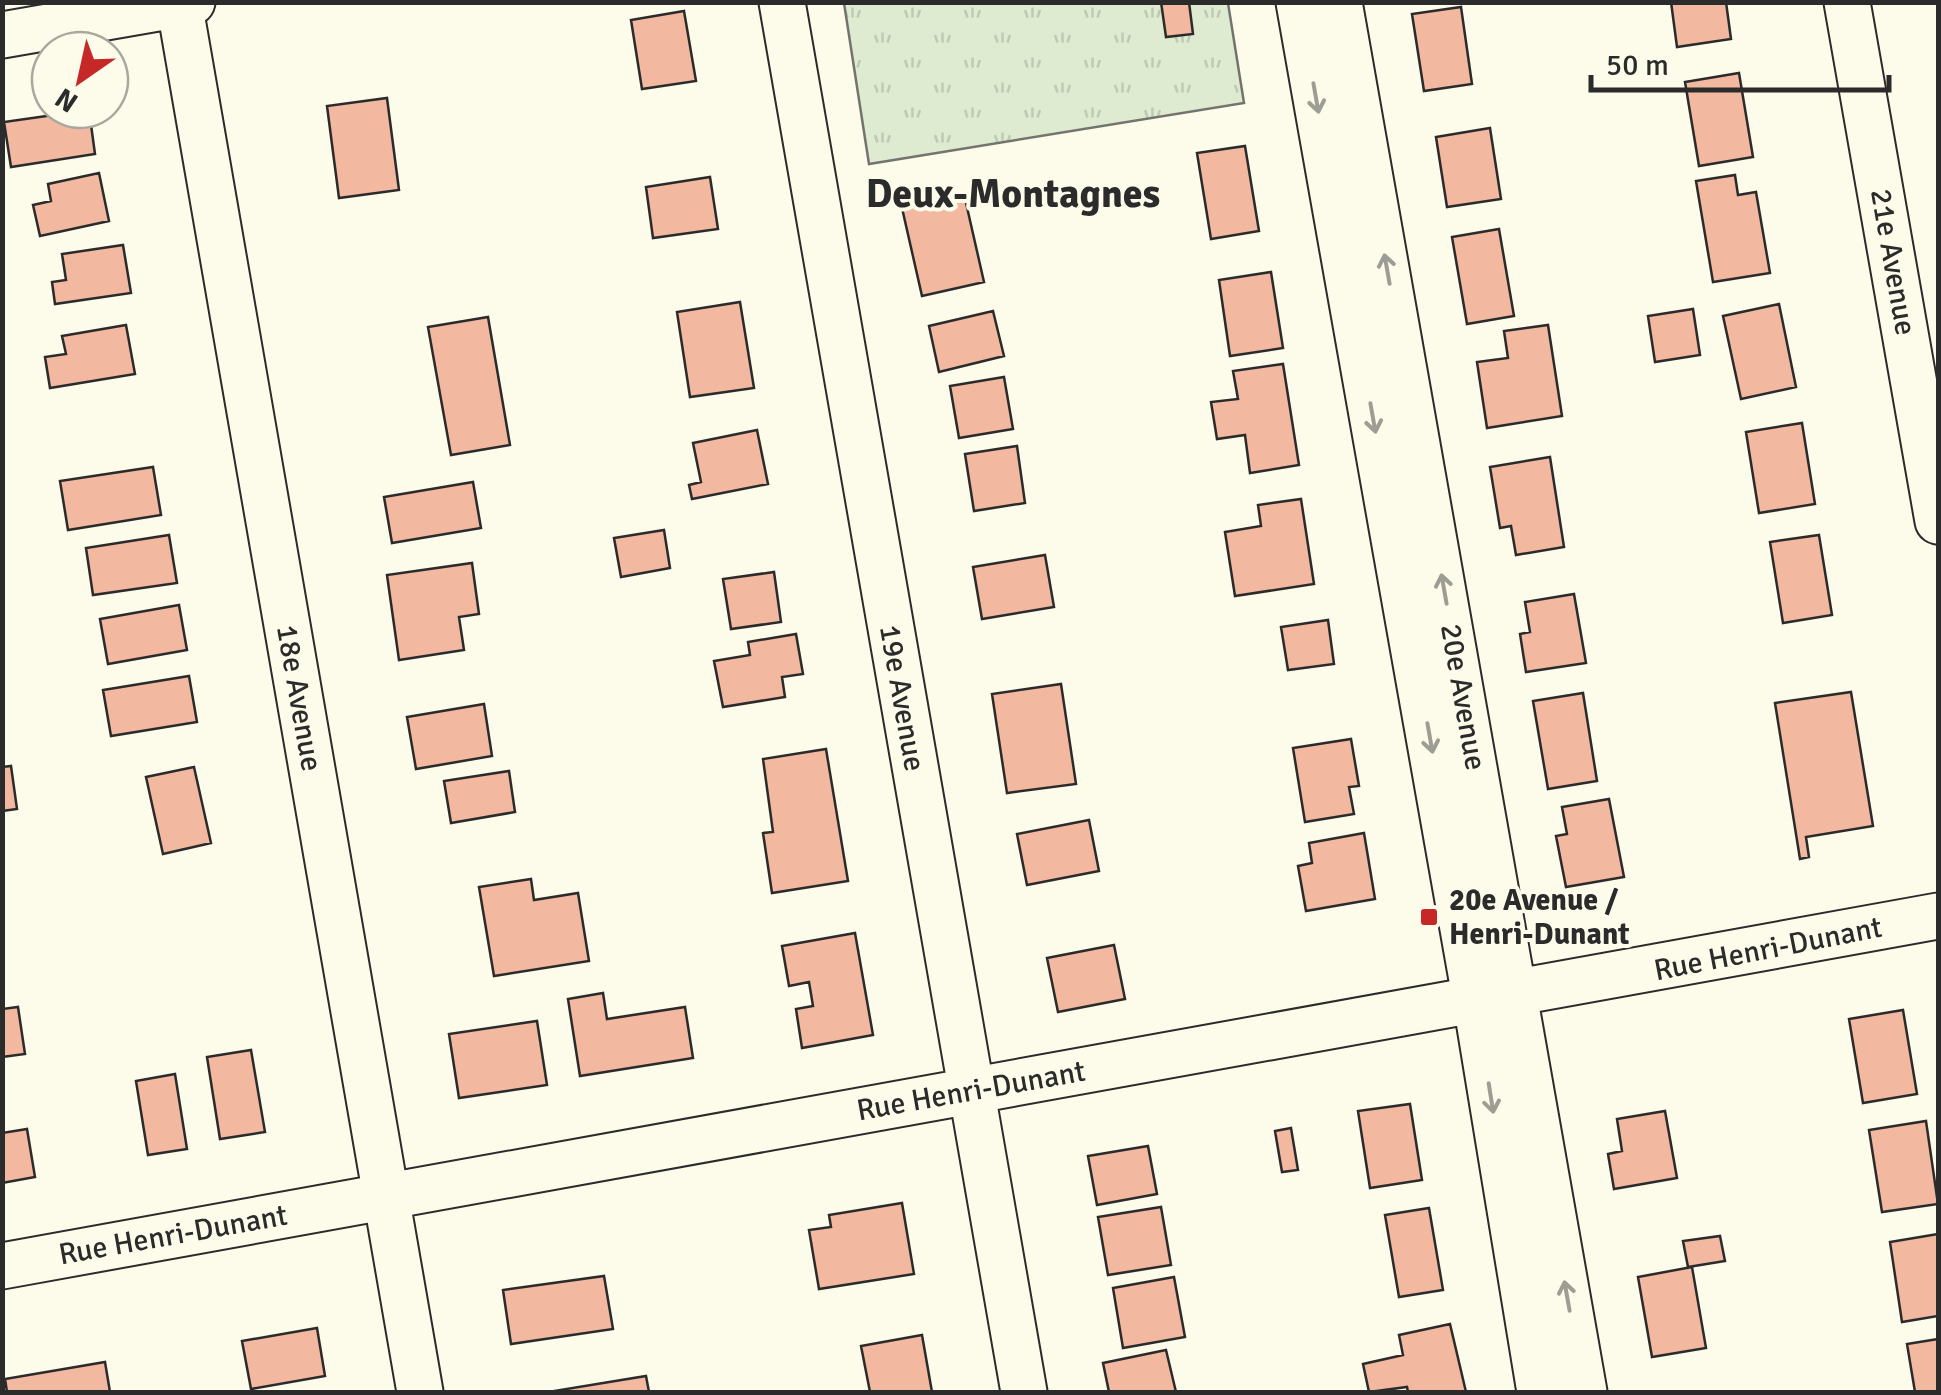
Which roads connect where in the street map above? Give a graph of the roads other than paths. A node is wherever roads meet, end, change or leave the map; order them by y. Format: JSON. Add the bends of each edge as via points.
{"nodes":[{"id":1,"x":782,"y":2,"type":"edge"},
{"id":2,"x":1299,"y":2,"type":"edge"},
{"id":3,"x":1339,"y":2,"type":"edge"},
{"id":4,"x":1848,"y":2,"type":"edge"},
{"id":5,"x":183,"y":3,"type":"edge"},
{"id":6,"x":2,"y":36,"type":"edge"},
{"id":7,"x":1938,"y":520,"type":"edge"},
{"id":8,"x":1938,"y":916,"type":"edge"},
{"id":9,"x":1496,"y":998,"type":"junction"},
{"id":10,"x":970,"y":1091,"type":"junction"},
{"id":11,"x":384,"y":1196,"type":"junction"},
{"id":12,"x":2,"y":1266,"type":"edge"},
{"id":13,"x":420,"y":1392,"type":"edge"},
{"id":14,"x":1024,"y":1392,"type":"edge"},
{"id":15,"x":1540,"y":1392,"type":"edge"},
{"id":16,"x":1584,"y":1392,"type":"edge"}],
"edges":[{"from":1,"to":10,"type":"street","name":"19e Avenue"},
{"from":2,"to":9,"type":"street","name":"20e Avenue","one_way":true},
{"from":9,"to":3,"type":"street","name":"20e Avenue","one_way":true},
{"from":4,"to":7,"type":"street","name":"21e Avenue"},
{"from":5,"to":6,"type":"street"},
{"from":5,"to":11,"type":"street","name":"18e Avenue"},
{"from":8,"to":9,"type":"street","name":"Rue Henri-Dunant"},
{"from":9,"to":10,"type":"street","name":"Rue Henri-Dunant"},
{"from":9,"to":15,"type":"street","name":"20e Avenue","one_way":true},
{"from":16,"to":9,"type":"street","name":"20e Avenue","one_way":true},
{"from":10,"to":11,"type":"street","name":"Rue Henri-Dunant"},
{"from":10,"to":14,"type":"street","name":"19e Avenue"},
{"from":11,"to":12,"type":"street","name":"Rue Henri-Dunant"},
{"from":11,"to":13,"type":"street","name":"18e Avenue"}]}
